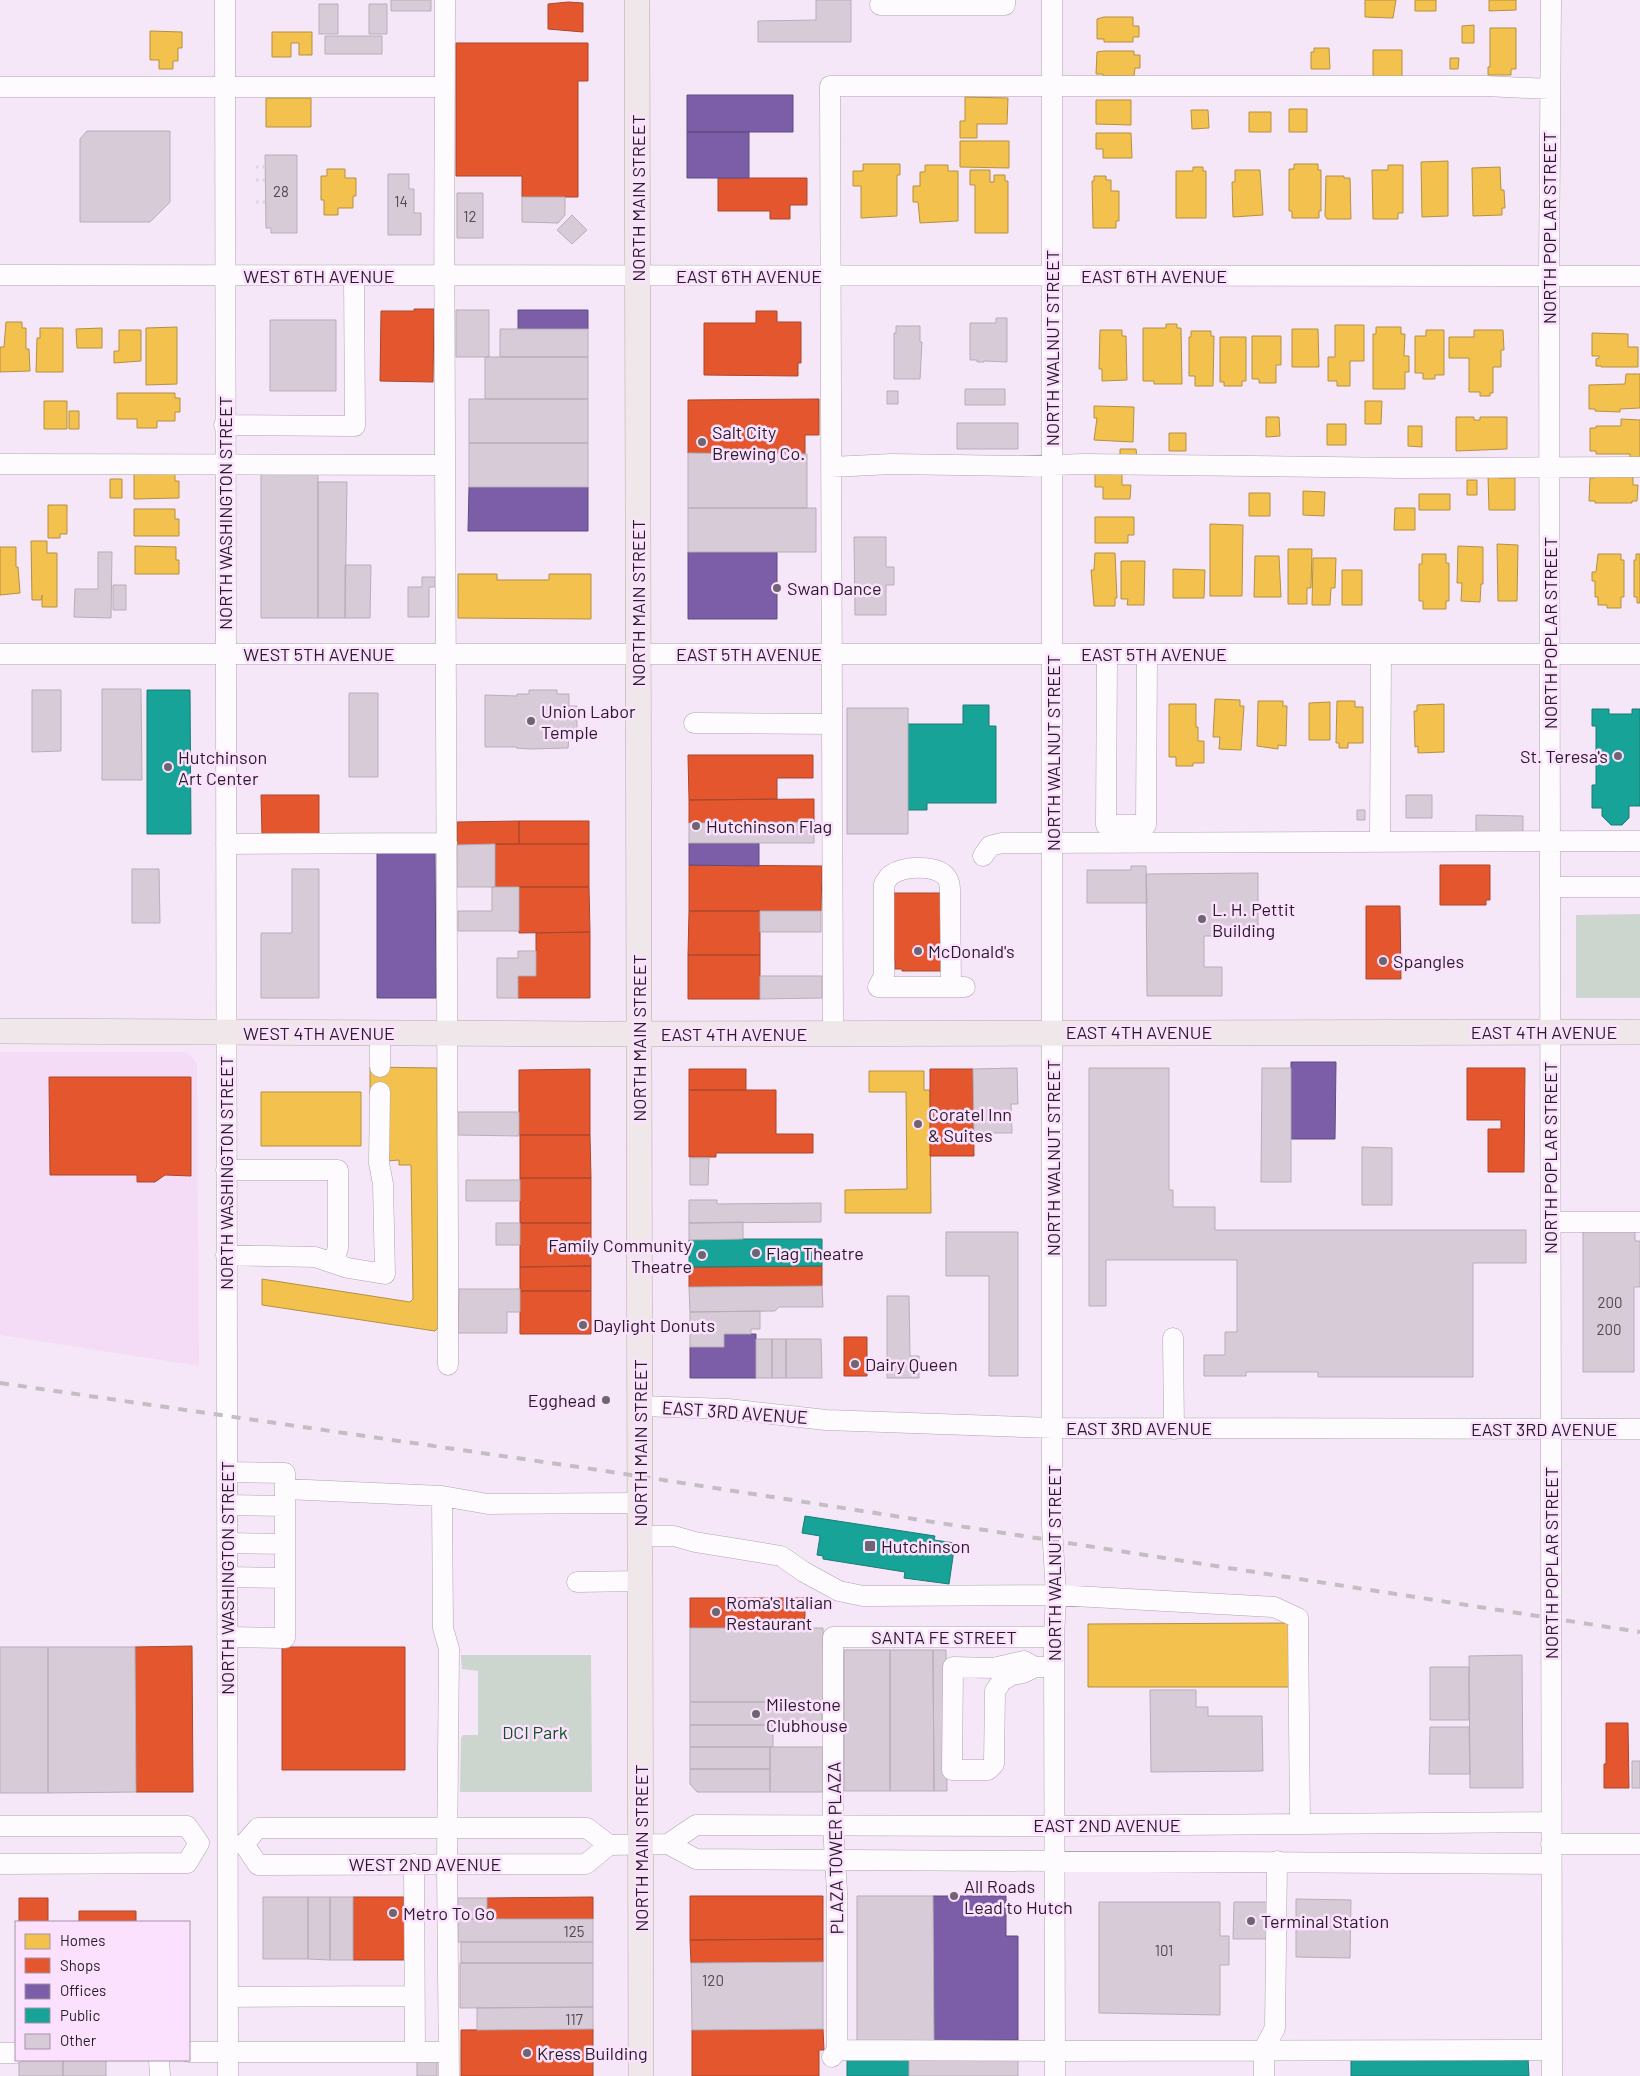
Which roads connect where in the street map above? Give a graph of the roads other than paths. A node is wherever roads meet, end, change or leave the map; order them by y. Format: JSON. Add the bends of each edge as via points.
{"nodes":[{"id":1,"x":224,"y":0,"type":"edge"},
{"id":2,"x":444,"y":0,"type":"edge"},
{"id":3,"x":637,"y":0,"type":"edge"},
{"id":4,"x":1005,"y":0,"type":"edge"},
{"id":5,"x":1052,"y":0,"type":"edge"},
{"id":6,"x":1551,"y":0,"type":"edge"},
{"id":7,"x":880,"y":5,"type":"dead end"},
{"id":8,"x":224,"y":86,"type":"junction"},
{"id":9,"x":0,"y":87,"type":"edge"},
{"id":10,"x":444,"y":87,"type":"junction"},
{"id":11,"x":1052,"y":87,"type":"junction"},
{"id":12,"x":1549,"y":89,"type":"junction"},
{"id":13,"x":0,"y":275,"type":"edge"},
{"id":14,"x":224,"y":275,"type":"junction"},
{"id":15,"x":354,"y":276,"type":"junction"},
{"id":16,"x":443,"y":276,"type":"junction"},
{"id":17,"x":638,"y":276,"type":"junction"},
{"id":18,"x":830,"y":276,"type":"junction"},
{"id":19,"x":1052,"y":276,"type":"junction"},
{"id":20,"x":1549,"y":276,"type":"junction"},
{"id":21,"x":1640,"y":276,"type":"edge"},
{"id":22,"x":224,"y":425,"type":"junction"},
{"id":23,"x":0,"y":464,"type":"edge"},
{"id":24,"x":224,"y":464,"type":"junction"},
{"id":25,"x":444,"y":465,"type":"junction"},
{"id":26,"x":1052,"y":465,"type":"junction"},
{"id":27,"x":1640,"y":466,"type":"edge"},
{"id":28,"x":831,"y":467,"type":"junction"},
{"id":29,"x":1550,"y":467,"type":"junction"},
{"id":30,"x":0,"y":654,"type":"edge"},
{"id":31,"x":226,"y":654,"type":"junction"},
{"id":32,"x":445,"y":654,"type":"junction"},
{"id":33,"x":638,"y":654,"type":"junction"},
{"id":34,"x":831,"y":654,"type":"junction"},
{"id":35,"x":1053,"y":654,"type":"junction"},
{"id":36,"x":1107,"y":654,"type":"junction"},
{"id":37,"x":1147,"y":654,"type":"junction"},
{"id":38,"x":1381,"y":654,"type":"junction"},
{"id":39,"x":1550,"y":654,"type":"junction"},
{"id":40,"x":1640,"y":654,"type":"edge"},
{"id":41,"x":694,"y":723,"type":"dead end"},
{"id":42,"x":832,"y":724,"type":"junction"},
{"id":43,"x":1550,"y":841,"type":"junction"},
{"id":44,"x":1640,"y":841,"type":"edge"},
{"id":45,"x":1380,"y":842,"type":"junction"},
{"id":46,"x":447,"y":843,"type":"junction"},
{"id":47,"x":1053,"y":843,"type":"junction"},
{"id":48,"x":226,"y":844,"type":"junction"},
{"id":49,"x":983,"y":856,"type":"dead end"},
{"id":50,"x":1550,"y":887,"type":"junction"},
{"id":51,"x":1640,"y":887,"type":"edge"},
{"id":52,"x":958,"y":986,"type":"joint"},
{"id":53,"x":0,"y":1032,"type":"edge"},
{"id":54,"x":1053,"y":1032,"type":"junction"},
{"id":55,"x":1550,"y":1032,"type":"junction"},
{"id":56,"x":1640,"y":1032,"type":"edge"},
{"id":57,"x":226,"y":1033,"type":"junction"},
{"id":58,"x":380,"y":1033,"type":"junction"},
{"id":59,"x":449,"y":1033,"type":"junction"},
{"id":60,"x":638,"y":1034,"type":"junction"},
{"id":61,"x":833,"y":1034,"type":"junction"},
{"id":62,"x":380,"y":1067,"type":"dead end"},
{"id":63,"x":380,"y":1092,"type":"dead end"},
{"id":64,"x":226,"y":1170,"type":"junction"},
{"id":65,"x":1551,"y":1222,"type":"junction"},
{"id":66,"x":1640,"y":1222,"type":"edge"},
{"id":67,"x":226,"y":1256,"type":"junction"},
{"id":68,"x":333,"y":1263,"type":"junction"},
{"id":69,"x":1173,"y":1338,"type":"dead end"},
{"id":70,"x":448,"y":1365,"type":"dead end"},
{"id":71,"x":640,"y":1406,"type":"junction"},
{"id":72,"x":1053,"y":1428,"type":"junction"},
{"id":73,"x":1640,"y":1428,"type":"edge"},
{"id":74,"x":1174,"y":1429,"type":"junction"},
{"id":75,"x":1550,"y":1429,"type":"junction"},
{"id":76,"x":227,"y":1472,"type":"junction"},
{"id":77,"x":442,"y":1496,"type":"junction"},
{"id":78,"x":285,"y":1498,"type":"junction"},
{"id":79,"x":640,"y":1503,"type":"junction"},
{"id":80,"x":227,"y":1505,"type":"junction"},
{"id":81,"x":640,"y":1536,"type":"junction"},
{"id":82,"x":227,"y":1543,"type":"junction"},
{"id":83,"x":285,"y":1544,"type":"junction"},
{"id":84,"x":227,"y":1577,"type":"junction"},
{"id":85,"x":285,"y":1578,"type":"junction"},
{"id":86,"x":640,"y":1581,"type":"junction"},
{"id":87,"x":577,"y":1582,"type":"dead end"},
{"id":88,"x":1056,"y":1595,"type":"junction"},
{"id":89,"x":227,"y":1637,"type":"junction"},
{"id":90,"x":834,"y":1637,"type":"joint"},
{"id":91,"x":1054,"y":1637,"type":"junction"},
{"id":92,"x":1045,"y":1667,"type":"junction"},
{"id":93,"x":1551,"y":1822,"type":"junction"},
{"id":94,"x":1300,"y":1824,"type":"junction"},
{"id":95,"x":0,"y":1826,"type":"edge"},
{"id":96,"x":833,"y":1826,"type":"junction"},
{"id":97,"x":1054,"y":1826,"type":"junction"},
{"id":98,"x":448,"y":1827,"type":"junction"},
{"id":99,"x":199,"y":1843,"type":"junction"},
{"id":100,"x":236,"y":1844,"type":"junction"},
{"id":101,"x":641,"y":1844,"type":"junction"},
{"id":102,"x":668,"y":1844,"type":"junction"},
{"id":103,"x":1551,"y":1844,"type":"junction"},
{"id":104,"x":1640,"y":1844,"type":"edge"},
{"id":105,"x":609,"y":1845,"type":"junction"},
{"id":106,"x":835,"y":1860,"type":"junction"},
{"id":107,"x":1054,"y":1861,"type":"junction"},
{"id":108,"x":1277,"y":1861,"type":"junction"},
{"id":109,"x":0,"y":1864,"type":"edge"},
{"id":110,"x":414,"y":1864,"type":"junction"},
{"id":111,"x":1551,"y":1864,"type":"junction"},
{"id":112,"x":447,"y":1865,"type":"junction"},
{"id":113,"x":407,"y":1996,"type":"dead end"},
{"id":114,"x":228,"y":1997,"type":"junction"},
{"id":115,"x":1264,"y":2049,"type":"junction"},
{"id":116,"x":1551,"y":2050,"type":"junction"},
{"id":117,"x":190,"y":2052,"type":"edge"},
{"id":118,"x":228,"y":2052,"type":"junction"},
{"id":119,"x":415,"y":2052,"type":"junction"},
{"id":120,"x":449,"y":2052,"type":"junction"},
{"id":121,"x":1055,"y":2052,"type":"junction"},
{"id":122,"x":0,"y":2053,"type":"edge"},
{"id":123,"x":15,"y":2053,"type":"edge"},
{"id":124,"x":160,"y":2061,"type":"edge"},
{"id":125,"x":160,"y":2076,"type":"edge"},
{"id":126,"x":228,"y":2076,"type":"edge"},
{"id":127,"x":449,"y":2076,"type":"edge"},
{"id":128,"x":641,"y":2076,"type":"edge"},
{"id":129,"x":1055,"y":2076,"type":"edge"},
{"id":130,"x":1264,"y":2076,"type":"edge"},
{"id":131,"x":1552,"y":2076,"type":"edge"}],
"edges":[{"from":1,"to":8,"type":"street","name":"NORTH WASHINGTON STREET"},
{"from":2,"to":10,"type":"street"},
{"from":3,"to":17,"type":"main road","name":"NORTH MAIN STREET"},
{"from":4,"to":7,"type":"street","via":[[1005,5]]},
{"from":5,"to":11,"type":"street","name":"NORTH WALNUT STREET"},
{"from":6,"to":12,"type":"street","name":"NORTH POPLAR STREET"},
{"from":8,"to":9,"type":"street"},
{"from":8,"to":10,"type":"street"},
{"from":8,"to":14,"type":"street","name":"NORTH WASHINGTON STREET"},
{"from":10,"to":16,"type":"street"},
{"from":11,"to":12,"type":"street","via":[[1486,86]]},
{"from":11,"to":18,"type":"street","via":[[830,86]]},
{"from":11,"to":19,"type":"street","name":"NORTH WALNUT STREET"},
{"from":12,"to":20,"type":"street","name":"NORTH POPLAR STREET"},
{"from":13,"to":14,"type":"street","name":"WEST 6TH AVENUE"},
{"from":14,"to":15,"type":"street","name":"WEST 6TH AVENUE"},
{"from":14,"to":22,"type":"street","name":"NORTH WASHINGTON STREET"},
{"from":15,"to":16,"type":"street","name":"WEST 6TH AVENUE"},
{"from":15,"to":22,"type":"street","via":[[355,426]]},
{"from":16,"to":17,"type":"street","name":"WEST 6TH AVENUE"},
{"from":16,"to":25,"type":"street"},
{"from":17,"to":18,"type":"street","name":"EAST 6TH AVENUE"},
{"from":17,"to":33,"type":"main road","name":"NORTH MAIN STREET"},
{"from":18,"to":19,"type":"street","name":"EAST 6TH AVENUE"},
{"from":18,"to":28,"type":"street"},
{"from":19,"to":20,"type":"street","name":"EAST 6TH AVENUE"},
{"from":19,"to":26,"type":"street","name":"NORTH WALNUT STREET"},
{"from":20,"to":21,"type":"street","name":"EAST 6TH AVENUE"},
{"from":20,"to":29,"type":"street","name":"NORTH POPLAR STREET"},
{"from":22,"to":24,"type":"street","name":"NORTH WASHINGTON STREET"},
{"from":23,"to":24,"type":"street"},
{"from":24,"to":25,"type":"street"},
{"from":24,"to":31,"type":"street","name":"NORTH WASHINGTON STREET"},
{"from":25,"to":32,"type":"street"},
{"from":26,"to":28,"type":"street"},
{"from":26,"to":29,"type":"street"},
{"from":26,"to":35,"type":"street","name":"NORTH WALNUT STREET"},
{"from":27,"to":29,"type":"street"},
{"from":28,"to":34,"type":"street"},
{"from":29,"to":39,"type":"street","name":"NORTH POPLAR STREET"},
{"from":30,"to":31,"type":"street","name":"WEST 5TH AVENUE"},
{"from":31,"to":32,"type":"street","name":"WEST 5TH AVENUE"},
{"from":31,"to":48,"type":"street","name":"NORTH WASHINGTON STREET"},
{"from":32,"to":33,"type":"street","name":"WEST 5TH AVENUE"},
{"from":32,"to":46,"type":"street"},
{"from":33,"to":34,"type":"street","name":"EAST 5TH AVENUE"},
{"from":33,"to":60,"type":"main road","name":"NORTH MAIN STREET"},
{"from":34,"to":35,"type":"street","name":"EAST 5TH AVENUE"},
{"from":34,"to":42,"type":"street"},
{"from":35,"to":36,"type":"street","name":"EAST 5TH AVENUE"},
{"from":35,"to":47,"type":"street","name":"NORTH WALNUT STREET"},
{"from":36,"to":37,"type":"street","name":"EAST 5TH AVENUE"},
{"from":36,"to":37,"type":"street","via":[[1106,825],[1146,825]]},
{"from":37,"to":38,"type":"street","name":"EAST 5TH AVENUE"},
{"from":38,"to":39,"type":"street","name":"EAST 5TH AVENUE"},
{"from":38,"to":45,"type":"street"},
{"from":39,"to":40,"type":"street","name":"EAST 5TH AVENUE"},
{"from":39,"to":43,"type":"street","name":"NORTH POPLAR STREET"},
{"from":41,"to":42,"type":"street"},
{"from":42,"to":61,"type":"street"},
{"from":43,"to":44,"type":"street"},
{"from":43,"to":45,"type":"street"},
{"from":43,"to":50,"type":"street","name":"NORTH POPLAR STREET"},
{"from":45,"to":47,"type":"street"},
{"from":46,"to":48,"type":"street"},
{"from":46,"to":59,"type":"street"},
{"from":47,"to":49,"type":"street","via":[[1002,843],[990,846]]},
{"from":47,"to":54,"type":"street","name":"NORTH WALNUT STREET"},
{"from":48,"to":57,"type":"street","name":"NORTH WASHINGTON STREET"},
{"from":50,"to":51,"type":"street"},
{"from":50,"to":55,"type":"street","name":"NORTH POPLAR STREET"},
{"from":52,"to":52,"type":"street","via":[[878,987],[884,976],[884,884],[890,876],[901,870],[921,869],[938,870],[948,879]]},
{"from":53,"to":57,"type":"main road","name":"WEST 4TH AVENUE"},
{"from":54,"to":55,"type":"main road","name":"EAST 4TH AVENUE"},
{"from":54,"to":61,"type":"main road","name":"EAST 4TH AVENUE"},
{"from":54,"to":72,"type":"street","name":"NORTH WALNUT STREET"},
{"from":55,"to":56,"type":"main road","name":"EAST 4TH AVENUE"},
{"from":55,"to":65,"type":"street","name":"NORTH POPLAR STREET"},
{"from":57,"to":58,"type":"main road","name":"WEST 4TH AVENUE"},
{"from":57,"to":64,"type":"street","name":"NORTH WASHINGTON STREET"},
{"from":58,"to":59,"type":"main road","name":"WEST 4TH AVENUE"},
{"from":58,"to":62,"type":"street"},
{"from":59,"to":60,"type":"main road","name":"WEST 4TH AVENUE"},
{"from":59,"to":70,"type":"street"},
{"from":60,"to":61,"type":"main road","name":"EAST 4TH AVENUE"},
{"from":60,"to":71,"type":"main road","name":"NORTH MAIN STREET"},
{"from":63,"to":68,"type":"street","via":[[385,1274]]},
{"from":64,"to":67,"type":"street","name":"NORTH WASHINGTON STREET"},
{"from":64,"to":68,"type":"street","via":[[338,1170],[338,1248]]},
{"from":65,"to":66,"type":"street"},
{"from":65,"to":75,"type":"street","name":"NORTH POPLAR STREET"},
{"from":67,"to":68,"type":"street","via":[[315,1257]]},
{"from":67,"to":76,"type":"street","name":"NORTH WASHINGTON STREET"},
{"from":69,"to":74,"type":"street"},
{"from":71,"to":72,"type":"street","name":"EAST 3RD AVENUE","via":[[728,1409],[826,1420]]},
{"from":71,"to":79,"type":"main road","name":"NORTH MAIN STREET"},
{"from":72,"to":74,"type":"street","name":"EAST 3RD AVENUE"},
{"from":72,"to":88,"type":"street","name":"NORTH WALNUT STREET","via":[[1052,1526]]},
{"from":73,"to":75,"type":"street","name":"EAST 3RD AVENUE"},
{"from":74,"to":75,"type":"street","name":"EAST 3RD AVENUE"},
{"from":75,"to":93,"type":"street","name":"NORTH POPLAR STREET"},
{"from":76,"to":78,"type":"street","via":[[285,1472]]},
{"from":76,"to":80,"type":"street","name":"NORTH WASHINGTON STREET"},
{"from":77,"to":78,"type":"street"},
{"from":77,"to":79,"type":"street","via":[[488,1504]]},
{"from":77,"to":98,"type":"street","via":[[443,1628],[449,1649]]},
{"from":78,"to":80,"type":"street"},
{"from":78,"to":83,"type":"street"},
{"from":79,"to":81,"type":"main road","name":"NORTH MAIN STREET"},
{"from":80,"to":82,"type":"street","name":"NORTH WASHINGTON STREET"},
{"from":81,"to":86,"type":"main road","name":"NORTH MAIN STREET"},
{"from":81,"to":88,"type":"street","via":[[674,1536],[781,1556],[839,1592],[863,1596]]},
{"from":82,"to":83,"type":"street"},
{"from":82,"to":84,"type":"street","name":"NORTH WASHINGTON STREET"},
{"from":83,"to":85,"type":"street"},
{"from":84,"to":85,"type":"street"},
{"from":84,"to":89,"type":"street","name":"NORTH WASHINGTON STREET"},
{"from":85,"to":89,"type":"street","via":[[285,1638]]},
{"from":86,"to":87,"type":"street"},
{"from":86,"to":101,"type":"main road","name":"NORTH MAIN STREET"},
{"from":88,"to":91,"type":"street","name":"NORTH WALNUT STREET"},
{"from":88,"to":94,"type":"street","via":[[1274,1607],[1298,1618]]},
{"from":89,"to":100,"type":"street","name":"NORTH WASHINGTON STREET"},
{"from":90,"to":91,"type":"street","name":"SANTA FE STREET"},
{"from":90,"to":96,"type":"street","name":"PLAZA TOWER PLAZA"},
{"from":91,"to":92,"type":"street","name":"NORTH WALNUT STREET"},
{"from":92,"to":92,"type":"street","via":[[1024,1661],[993,1668],[953,1667],[952,1770],[988,1770],[994,1764],[995,1691],[1002,1680],[1012,1675]]},
{"from":92,"to":97,"type":"street","name":"NORTH WALNUT STREET"},
{"from":93,"to":94,"type":"street","name":"EAST 2ND AVENUE"},
{"from":93,"to":103,"type":"street","name":"NORTH POPLAR STREET"},
{"from":94,"to":97,"type":"street","name":"EAST 2ND AVENUE"},
{"from":95,"to":99,"type":"street","via":[[187,1826]]},
{"from":96,"to":97,"type":"street","name":"EAST 2ND AVENUE"},
{"from":96,"to":102,"type":"street","name":"EAST 2ND AVENUE","via":[[696,1826]]},
{"from":96,"to":106,"type":"street","name":"PLAZA TOWER PLAZA"},
{"from":97,"to":107,"type":"street","name":"NORTH WALNUT STREET"},
{"from":98,"to":100,"type":"street","name":"WEST 2ND AVENUE","via":[[258,1828]]},
{"from":98,"to":105,"type":"street","name":"WEST 2ND AVENUE","via":[[587,1828]]},
{"from":98,"to":112,"type":"street"},
{"from":99,"to":100,"type":"street"},
{"from":99,"to":109,"type":"street","via":[[187,1863]]},
{"from":100,"to":110,"type":"street","name":"WEST 2ND AVENUE","via":[[258,1865]]},
{"from":100,"to":114,"type":"street","name":"NORTH WASHINGTON STREET"},
{"from":101,"to":102,"type":"street","name":"EAST 2ND AVENUE"},
{"from":101,"to":105,"type":"street"},
{"from":101,"to":128,"type":"main road","name":"NORTH MAIN STREET"},
{"from":102,"to":106,"type":"street","name":"EAST 2ND AVENUE","via":[[696,1859]]},
{"from":103,"to":104,"type":"street"},
{"from":103,"to":111,"type":"street","name":"NORTH POPLAR STREET"},
{"from":105,"to":112,"type":"street","name":"WEST 2ND AVENUE","via":[[586,1864]]},
{"from":106,"to":107,"type":"street","name":"EAST 2ND AVENUE"},
{"from":106,"to":121,"type":"street","name":"PLAZA TOWER PLAZA","via":[[834,2054]]},
{"from":107,"to":108,"type":"street","name":"EAST 2ND AVENUE"},
{"from":107,"to":121,"type":"street","name":"NORTH WALNUT STREET"},
{"from":108,"to":111,"type":"street","name":"EAST 2ND AVENUE"},
{"from":108,"to":115,"type":"street","via":[[1275,2028]]},
{"from":110,"to":112,"type":"street","name":"WEST 2ND AVENUE"},
{"from":110,"to":119,"type":"street"},
{"from":111,"to":116,"type":"street","name":"NORTH POPLAR STREET"},
{"from":112,"to":120,"type":"street"},
{"from":113,"to":114,"type":"street"},
{"from":114,"to":118,"type":"street","name":"NORTH WASHINGTON STREET"},
{"from":115,"to":116,"type":"street"},
{"from":115,"to":121,"type":"street"},
{"from":115,"to":130,"type":"street"},
{"from":116,"to":131,"type":"street","name":"NORTH POPLAR STREET"},
{"from":117,"to":118,"type":"street"},
{"from":118,"to":119,"type":"street"},
{"from":118,"to":126,"type":"street","name":"NORTH WASHINGTON STREET"},
{"from":119,"to":120,"type":"street"},
{"from":120,"to":127,"type":"street"},
{"from":121,"to":129,"type":"street","name":"NORTH WALNUT STREET"},
{"from":122,"to":123,"type":"street"},
{"from":124,"to":125,"type":"street"}]}
